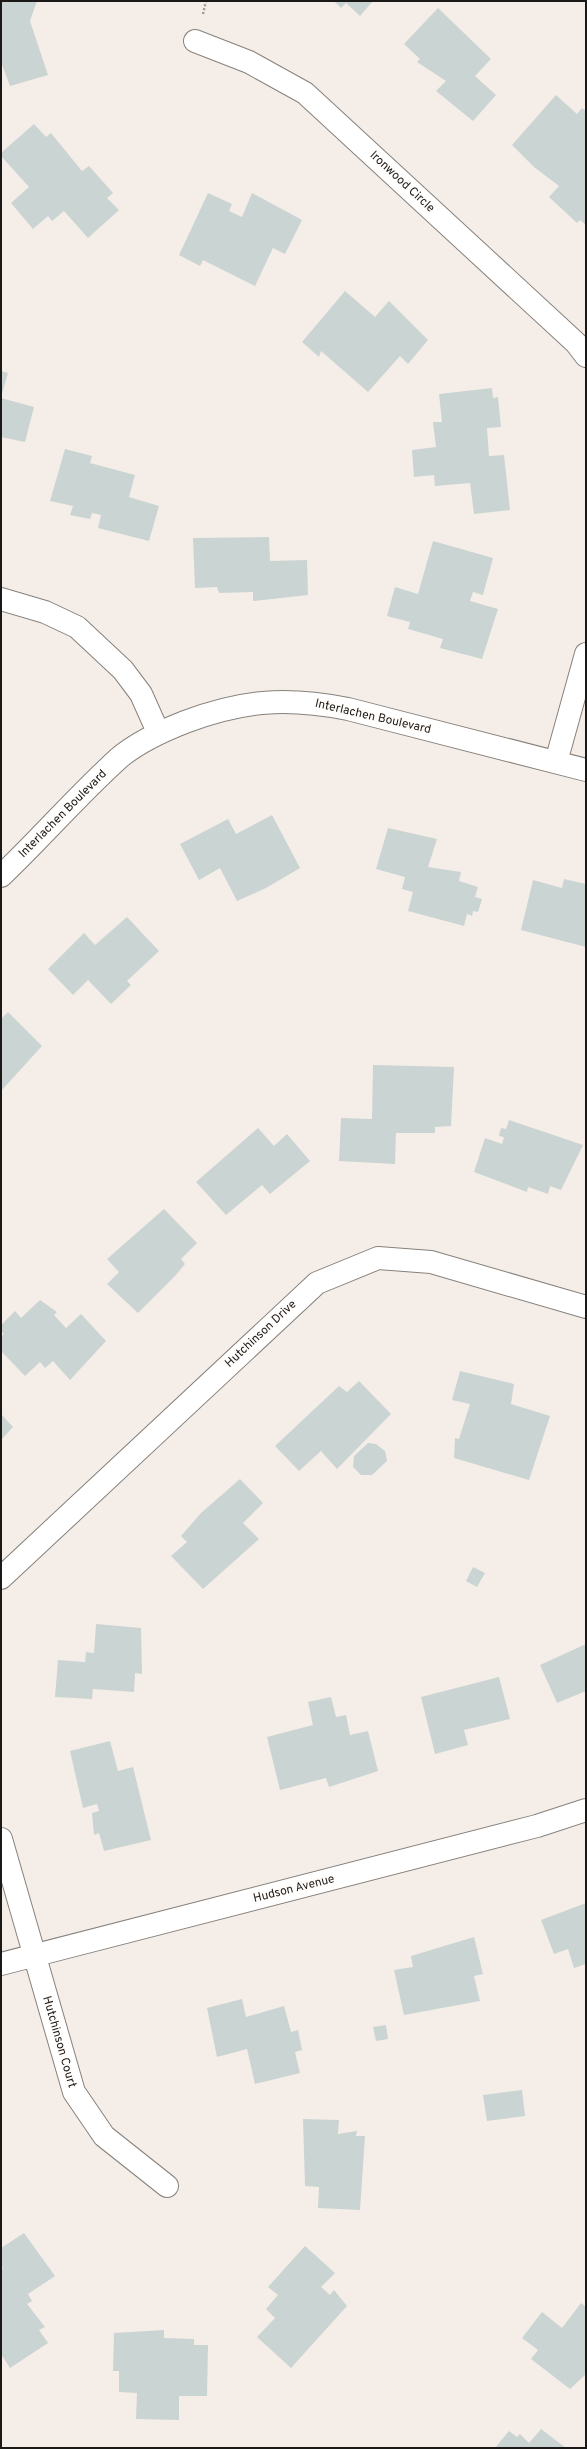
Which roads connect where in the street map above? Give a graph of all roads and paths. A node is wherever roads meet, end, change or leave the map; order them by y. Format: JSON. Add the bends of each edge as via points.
{"nodes":[{"id":1,"x":195,"y":41,"type":"dead end"},
{"id":2,"x":586,"y":356,"type":"edge"},
{"id":3,"x":1,"y":600,"type":"edge"},
{"id":4,"x":586,"y":654,"type":"edge"},
{"id":5,"x":158,"y":732,"type":"junction"},
{"id":6,"x":556,"y":762,"type":"junction"},
{"id":7,"x":586,"y":770,"type":"edge"},
{"id":8,"x":1,"y":876,"type":"edge"},
{"id":9,"x":586,"y":1307,"type":"edge"},
{"id":10,"x":1,"y":1578,"type":"edge"},
{"id":11,"x":586,"y":1810,"type":"edge"},
{"id":12,"x":1,"y":1839,"type":"edge"},
{"id":13,"x":34,"y":1955,"type":"junction"},
{"id":14,"x":1,"y":1964,"type":"edge"},
{"id":15,"x":167,"y":2186,"type":"dead end"}],
"edges":[{"from":1,"to":2,"type":"street","name":"Ironwood Circle","via":[[249,62],[305,93],[576,342]]},
{"from":3,"to":5,"type":"street","via":[[45,612],[77,627],[118,665],[132,682],[141,694]]},
{"from":4,"to":6,"type":"street"},
{"from":5,"to":6,"type":"street","name":"Interlachen Boulevard","via":[[214,711],[241,705],[278,701],[313,702]]},
{"from":5,"to":8,"type":"street","name":"Interlachen Boulevard","via":[[120,758]]},
{"from":6,"to":7,"type":"street","name":"Interlachen Boulevard"},
{"from":9,"to":10,"type":"street","name":"Hutchinson Drive","via":[[431,1262],[378,1258],[317,1283]]},
{"from":11,"to":13,"type":"street","name":"Hudson Avenue","via":[[537,1826]]},
{"from":12,"to":13,"type":"street"},
{"from":13,"to":14,"type":"street","name":"Hudson Avenue"},
{"from":13,"to":15,"type":"street","name":"Hutchinson Court","via":[[74,2092],[104,2136]]}]}
